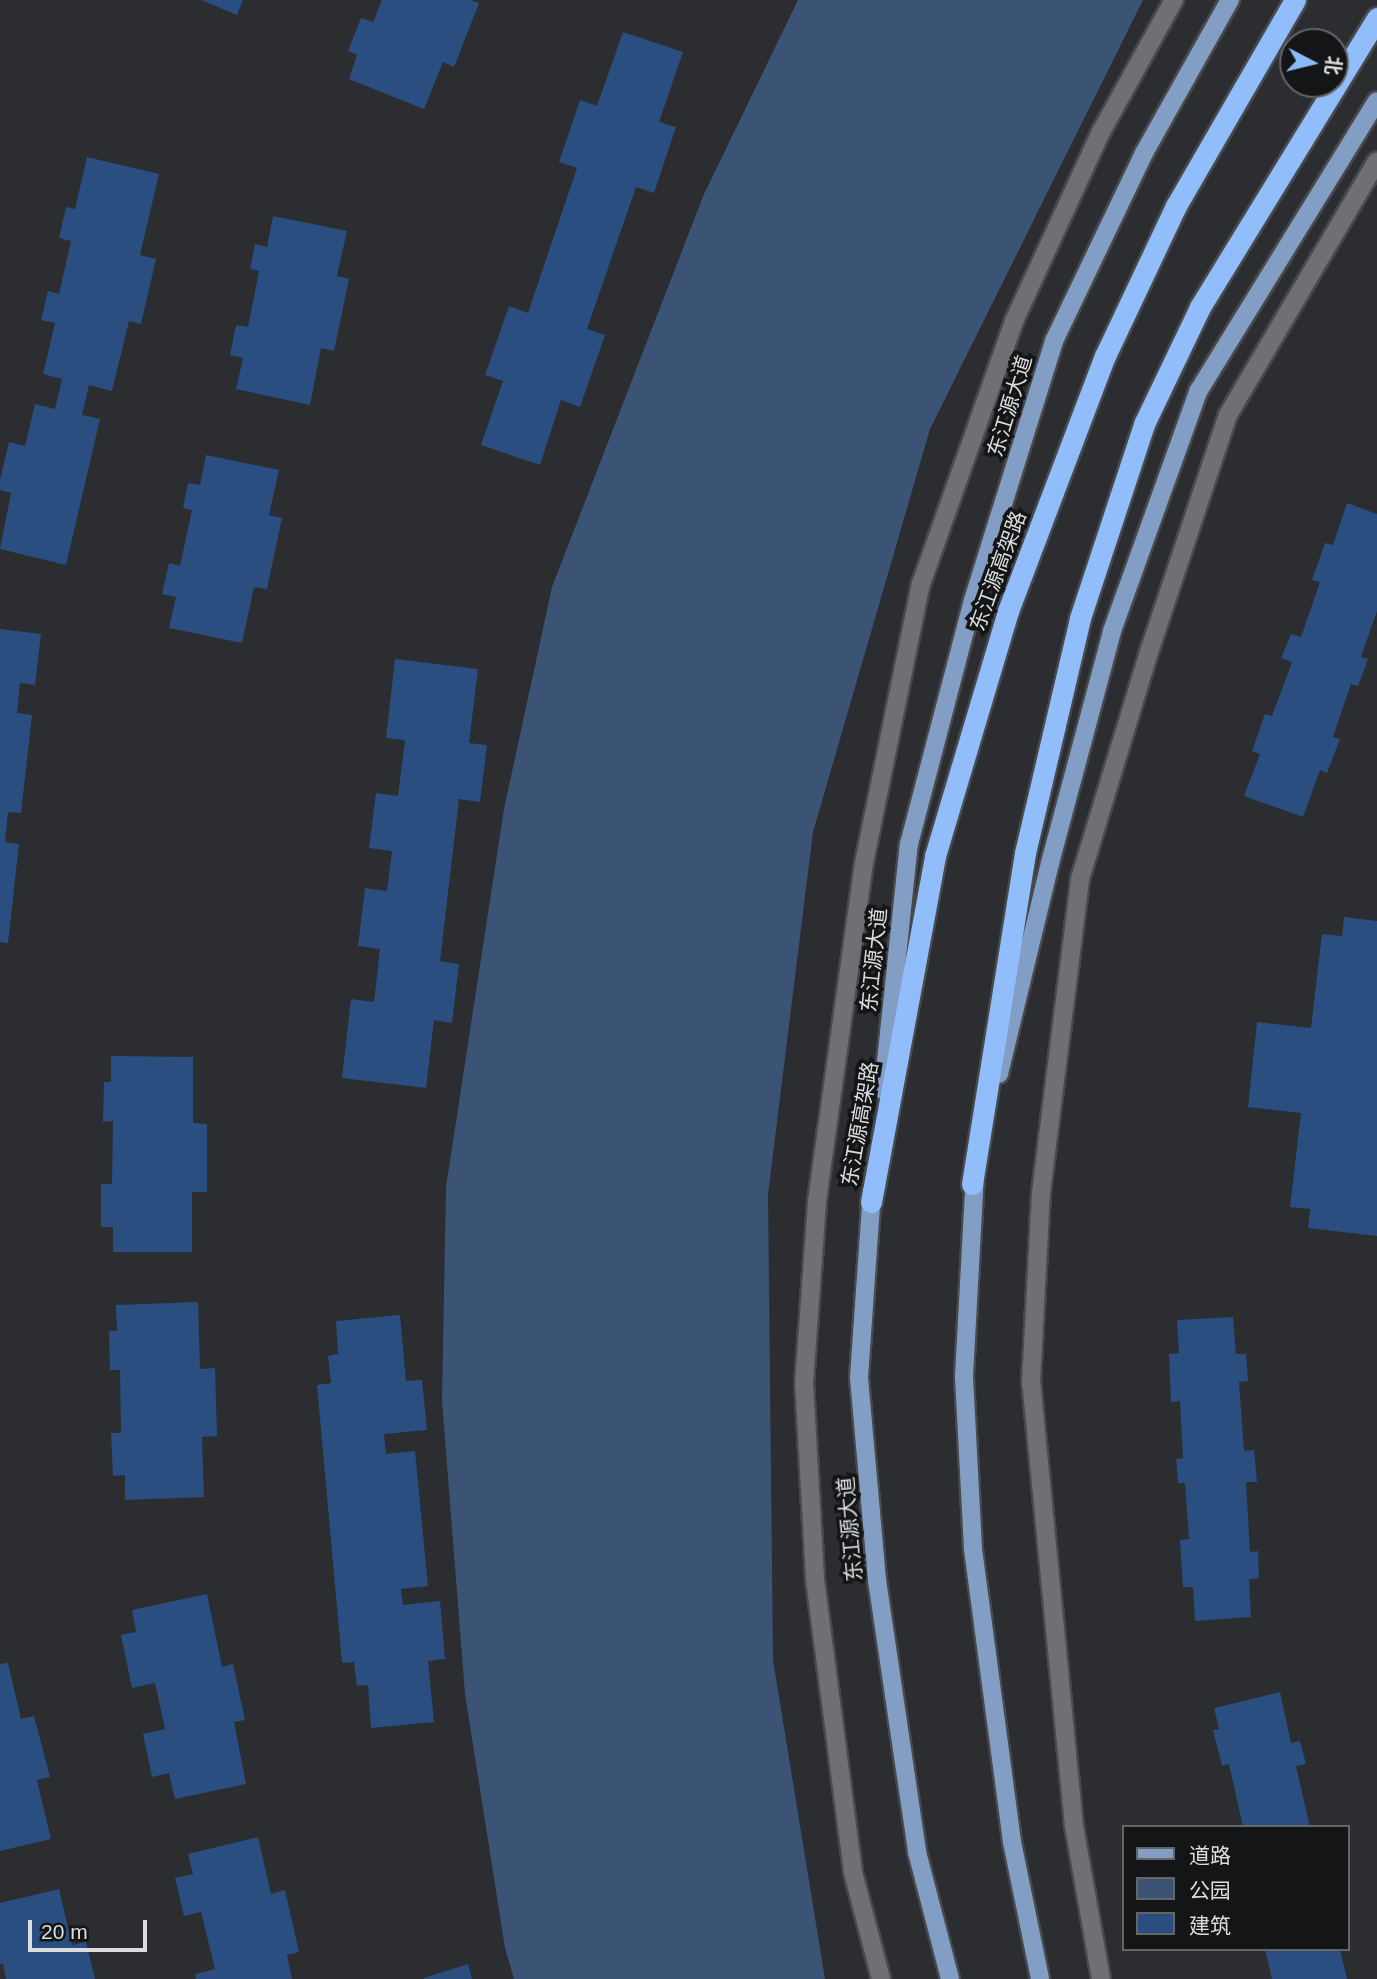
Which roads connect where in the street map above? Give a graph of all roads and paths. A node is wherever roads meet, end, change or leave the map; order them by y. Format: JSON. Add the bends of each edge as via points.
{"nodes":[{"id":1,"x":1174,"y":0,"type":"edge"},
{"id":2,"x":1230,"y":0,"type":"edge"},
{"id":3,"x":1295,"y":0,"type":"edge"},
{"id":4,"x":1377,"y":18,"type":"edge"},
{"id":5,"x":1377,"y":101,"type":"edge"},
{"id":6,"x":1377,"y":161,"type":"edge"},
{"id":7,"x":972,"y":1184,"type":"junction"},
{"id":8,"x":871,"y":1202,"type":"junction"},
{"id":9,"x":881,"y":1979,"type":"edge"},
{"id":10,"x":950,"y":1979,"type":"edge"},
{"id":11,"x":1040,"y":1979,"type":"edge"},
{"id":12,"x":1101,"y":1979,"type":"edge"}],
"edges":[{"from":1,"to":9,"type":"street","via":[[1101,132],[1014,321],[921,584],[864,863],[817,1201],[804,1384],[815,1578],[853,1872]]},
{"from":2,"to":8,"type":"main road","name":"东江源大道","via":[[1144,153],[1054,341],[973,600],[909,844]]},
{"from":3,"to":8,"type":"highway","name":"东江源高架路","via":[[1176,206],[1105,356],[1008,611],[935,856]]},
{"from":4,"to":7,"type":"highway","via":[[1200,307],[1145,422],[1080,618],[1025,853]]},
{"from":5,"to":7,"type":"main road","via":[[1199,390],[1112,631]]},
{"from":6,"to":12,"type":"street","via":[[1228,415],[1080,879],[1041,1193],[1031,1382],[1074,1826]]},
{"from":7,"to":11,"type":"main road","via":[[964,1377],[973,1549],[1012,1842]]},
{"from":8,"to":10,"type":"main road","name":"东江源大道","via":[[859,1378],[877,1580],[917,1852]]}]}
